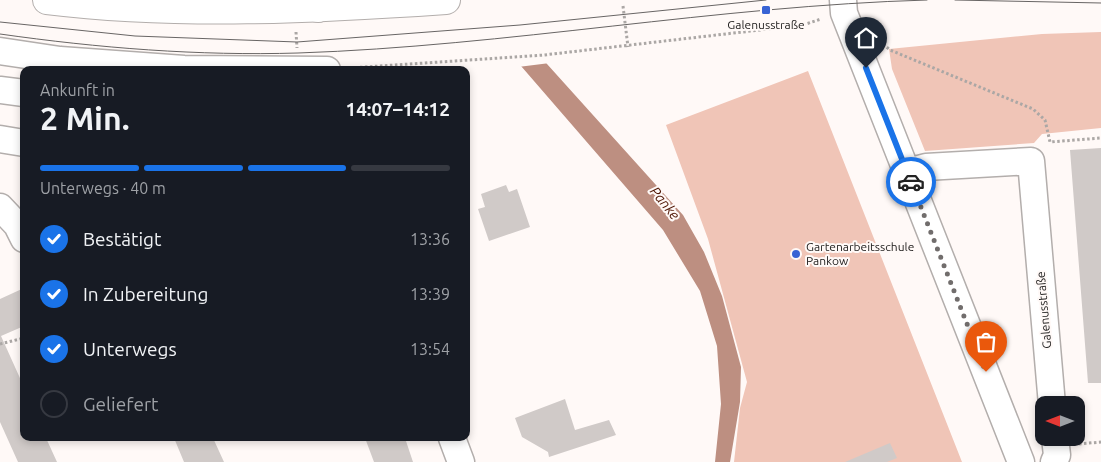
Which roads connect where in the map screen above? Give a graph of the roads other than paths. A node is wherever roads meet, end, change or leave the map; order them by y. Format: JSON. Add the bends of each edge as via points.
{"nodes":[{"id":1,"x":47,"y":0,"type":"edge"},
{"id":2,"x":446,"y":0,"type":"edge"},
{"id":3,"x":311,"y":5,"type":"edge"},
{"id":4,"x":844,"y":6,"type":"edge"},
{"id":5,"x":0,"y":52,"type":"edge"},
{"id":6,"x":143,"y":66,"type":"edge"},
{"id":7,"x":0,"y":90,"type":"edge"},
{"id":8,"x":20,"y":92,"type":"edge"},
{"id":9,"x":0,"y":139,"type":"edge"},
{"id":10,"x":20,"y":142,"type":"edge"},
{"id":11,"x":907,"y":172,"type":"junction"},
{"id":12,"x":0,"y":207,"type":"edge"},
{"id":13,"x":20,"y":231,"type":"edge"},
{"id":14,"x":1051,"y":396,"type":"edge"},
{"id":15,"x":453,"y":441,"type":"edge"},
{"id":16,"x":461,"y":462,"type":"edge"},
{"id":17,"x":1021,"y":462,"type":"edge"}],
"edges":[{"from":1,"to":3,"type":"main road","via":[[151,8]]},
{"from":2,"to":3,"type":"main road"},
{"from":4,"to":11,"type":"street"},
{"from":5,"to":6,"type":"street"},
{"from":7,"to":8,"type":"street"},
{"from":9,"to":10,"type":"street"},
{"from":11,"to":14,"type":"street","name":"Galenusstraße","via":[[926,167],[1031,161]]},
{"from":11,"to":17,"type":"street"},
{"from":12,"to":13,"type":"street"},
{"from":15,"to":16,"type":"street"}]}
